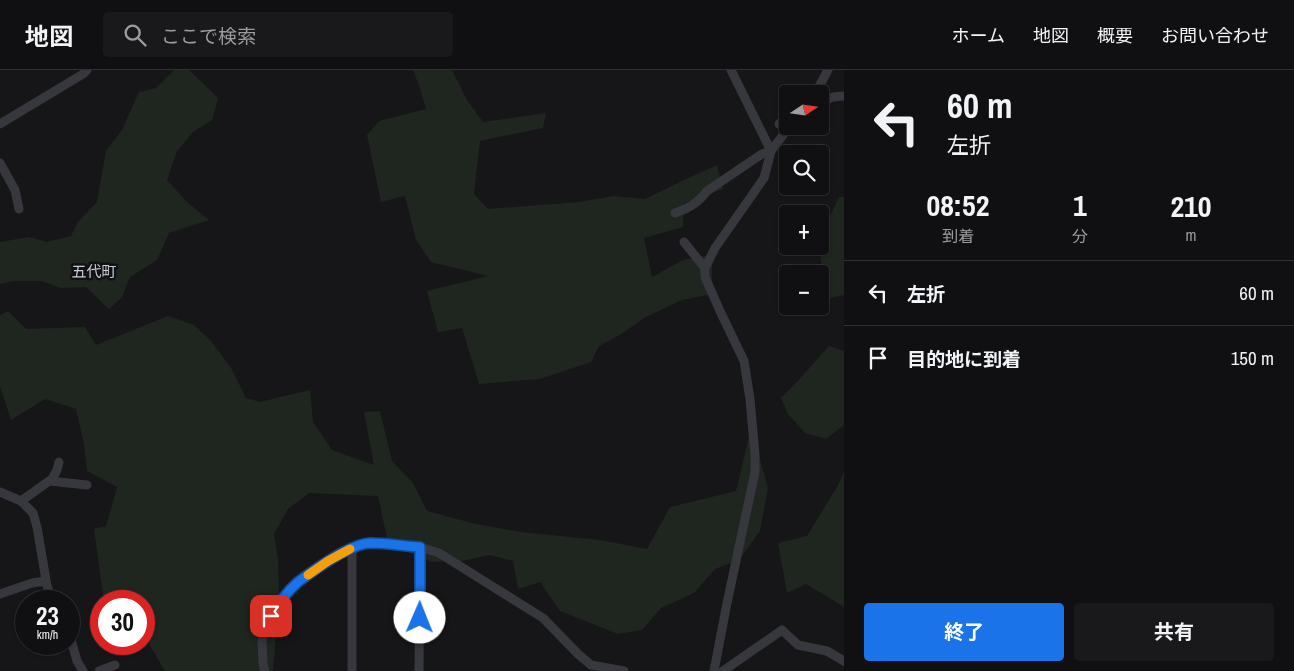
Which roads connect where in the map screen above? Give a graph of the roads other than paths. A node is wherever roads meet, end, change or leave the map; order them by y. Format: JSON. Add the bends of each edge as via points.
{"nodes":[{"id":1,"x":87,"y":70,"type":"edge"},
{"id":2,"x":731,"y":70,"type":"edge"},
{"id":3,"x":828,"y":70,"type":"edge"},
{"id":4,"x":820,"y":85,"type":"edge"},
{"id":5,"x":842,"y":98,"type":"edge"},
{"id":6,"x":829,"y":99,"type":"edge"},
{"id":7,"x":0,"y":124,"type":"edge"},
{"id":8,"x":783,"y":135,"type":"edge"},
{"id":9,"x":771,"y":151,"type":"junction"},
{"id":10,"x":0,"y":163,"type":"edge"},
{"id":11,"x":19,"y":210,"type":"dead end"},
{"id":12,"x":675,"y":213,"type":"dead end"},
{"id":13,"x":684,"y":242,"type":"dead end"},
{"id":14,"x":705,"y":268,"type":"junction"},
{"id":15,"x":59,"y":462,"type":"dead end"},
{"id":16,"x":50,"y":480,"type":"junction"},
{"id":17,"x":88,"y":485,"type":"dead end"},
{"id":18,"x":0,"y":492,"type":"edge"},
{"id":19,"x":21,"y":501,"type":"junction"},
{"id":20,"x":420,"y":547,"type":"junction"},
{"id":21,"x":352,"y":548,"type":"junction"},
{"id":22,"x":46,"y":581,"type":"junction"},
{"id":23,"x":49,"y":590,"type":"edge"},
{"id":24,"x":0,"y":594,"type":"edge"},
{"id":25,"x":76,"y":655,"type":"edge"},
{"id":26,"x":844,"y":661,"type":"edge"},
{"id":27,"x":115,"y":665,"type":"dead end"},
{"id":28,"x":83,"y":671,"type":"edge"},
{"id":29,"x":99,"y":671,"type":"edge"},
{"id":30,"x":265,"y":671,"type":"edge"},
{"id":31,"x":352,"y":671,"type":"edge"},
{"id":32,"x":419,"y":671,"type":"edge"},
{"id":33,"x":624,"y":671,"type":"edge"},
{"id":34,"x":714,"y":671,"type":"edge"},
{"id":35,"x":724,"y":671,"type":"edge"}],
"edges":[{"from":1,"to":7,"type":"street"},
{"from":2,"to":9,"type":"street"},
{"from":3,"to":4,"type":"street"},
{"from":5,"to":6,"type":"street"},
{"from":8,"to":9,"type":"street"},
{"from":9,"to":12,"type":"street","via":[[707,191],[690,208]]},
{"from":9,"to":14,"type":"street","via":[[764,178],[715,248]]},
{"from":10,"to":11,"type":"street","via":[[15,190]]},
{"from":13,"to":14,"type":"street"},
{"from":14,"to":34,"type":"street","via":[[712,294],[744,362],[755,455],[755,472]]},
{"from":15,"to":16,"type":"street"},
{"from":16,"to":17,"type":"street"},
{"from":16,"to":19,"type":"street"},
{"from":18,"to":19,"type":"street"},
{"from":19,"to":22,"type":"street","via":[[32,513],[37,527]]},
{"from":20,"to":21,"type":"street","via":[[368,543]]},
{"from":20,"to":32,"type":"street"},
{"from":20,"to":33,"type":"street","via":[[439,553],[543,618],[591,665]]},
{"from":21,"to":30,"type":"street","via":[[297,583],[276,607],[266,624],[262,641]]},
{"from":21,"to":31,"type":"street"},
{"from":22,"to":23,"type":"street"},
{"from":22,"to":24,"type":"street"},
{"from":25,"to":28,"type":"street"},
{"from":26,"to":35,"type":"street","via":[[827,651],[798,645],[782,630]]},
{"from":27,"to":29,"type":"street"}]}
